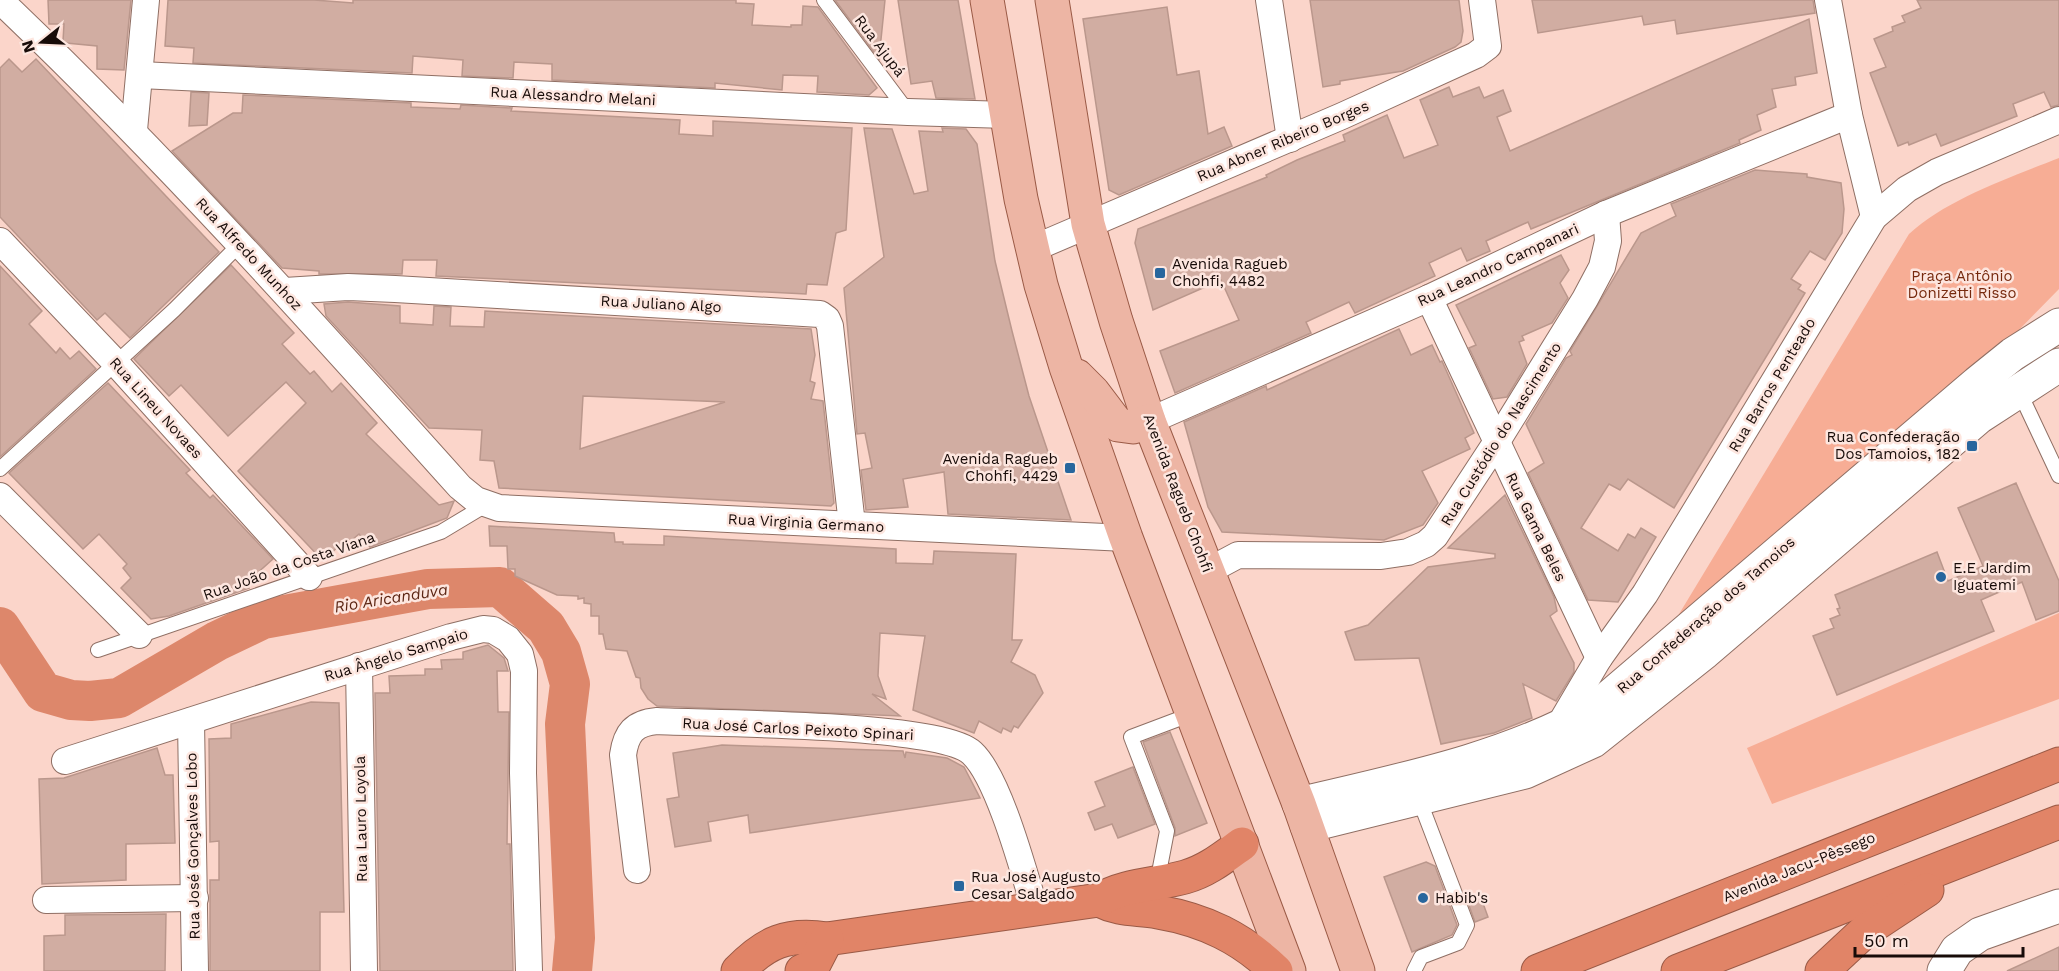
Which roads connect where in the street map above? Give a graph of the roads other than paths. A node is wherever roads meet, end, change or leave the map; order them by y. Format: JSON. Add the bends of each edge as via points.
{"nodes":[{"id":1,"x":146,"y":0,"type":"edge"},
{"id":2,"x":824,"y":0,"type":"edge"},
{"id":3,"x":987,"y":0,"type":"edge"},
{"id":4,"x":1052,"y":0,"type":"edge"},
{"id":5,"x":1269,"y":0,"type":"edge"},
{"id":6,"x":1482,"y":0,"type":"edge"},
{"id":7,"x":1828,"y":0,"type":"edge"},
{"id":8,"x":5,"y":7,"type":"edge"},
{"id":9,"x":140,"y":75,"type":"junction"},
{"id":10,"x":909,"y":112,"type":"junction"},
{"id":11,"x":1007,"y":115,"type":"junction"},
{"id":12,"x":1848,"y":115,"type":"junction"},
{"id":13,"x":2059,"y":120,"type":"edge"},
{"id":14,"x":134,"y":130,"type":"junction"},
{"id":15,"x":1290,"y":139,"type":"junction"},
{"id":16,"x":1606,"y":214,"type":"junction"},
{"id":17,"x":1874,"y":217,"type":"junction"},
{"id":18,"x":1088,"y":224,"type":"junction"},
{"id":19,"x":0,"y":241,"type":"edge"},
{"id":20,"x":238,"y":245,"type":"junction"},
{"id":21,"x":1032,"y":249,"type":"junction"},
{"id":22,"x":285,"y":291,"type":"junction"},
{"id":23,"x":1429,"y":298,"type":"junction"},
{"id":24,"x":2059,"y":325,"type":"edge"},
{"id":25,"x":115,"y":362,"type":"junction"},
{"id":26,"x":2059,"y":365,"type":"edge"},
{"id":27,"x":1066,"y":367,"type":"junction"},
{"id":28,"x":2018,"y":390,"type":"junction"},
{"id":29,"x":1149,"y":421,"type":"junction"},
{"id":30,"x":1496,"y":443,"type":"junction"},
{"id":31,"x":0,"y":469,"type":"edge"},
{"id":32,"x":2059,"y":476,"type":"edge"},
{"id":33,"x":0,"y":496,"type":"edge"},
{"id":34,"x":486,"y":505,"type":"junction"},
{"id":35,"x":852,"y":525,"type":"junction"},
{"id":36,"x":1126,"y":538,"type":"junction"},
{"id":37,"x":1208,"y":571,"type":"junction"},
{"id":38,"x":309,"y":577,"type":"junction"},
{"id":39,"x":140,"y":635,"type":"junction"},
{"id":40,"x":99,"y":650,"type":"dead end"},
{"id":41,"x":1599,"y":658,"type":"junction"},
{"id":42,"x":359,"y":666,"type":"junction"},
{"id":43,"x":1192,"y":714,"type":"junction"},
{"id":44,"x":191,"y":720,"type":"junction"},
{"id":45,"x":1556,"y":731,"type":"junction"},
{"id":46,"x":66,"y":761,"type":"dead end"},
{"id":47,"x":2059,"y":764,"type":"edge"},
{"id":48,"x":1419,"y":799,"type":"junction"},
{"id":49,"x":1303,"y":815,"type":"junction"},
{"id":50,"x":2059,"y":822,"type":"edge"},
{"id":51,"x":1242,"y":843,"type":"junction"},
{"id":52,"x":1976,"y":857,"type":"junction"},
{"id":53,"x":637,"y":870,"type":"dead end"},
{"id":54,"x":1157,"y":883,"type":"junction"},
{"id":55,"x":195,"y":898,"type":"junction"},
{"id":56,"x":46,"y":900,"type":"dead end"},
{"id":57,"x":1099,"y":900,"type":"junction"},
{"id":58,"x":2059,"y":906,"type":"edge"},
{"id":59,"x":1035,"y":909,"type":"junction"},
{"id":60,"x":827,"y":939,"type":"junction"},
{"id":61,"x":1956,"y":964,"type":"edge"},
{"id":62,"x":195,"y":971,"type":"edge"},
{"id":63,"x":364,"y":971,"type":"edge"},
{"id":64,"x":529,"y":971,"type":"edge"},
{"id":65,"x":738,"y":971,"type":"edge"},
{"id":66,"x":802,"y":971,"type":"edge"},
{"id":67,"x":1276,"y":971,"type":"edge"},
{"id":68,"x":1289,"y":971,"type":"edge"},
{"id":69,"x":1359,"y":971,"type":"edge"},
{"id":70,"x":1414,"y":971,"type":"edge"},
{"id":71,"x":1538,"y":971,"type":"edge"},
{"id":72,"x":1678,"y":971,"type":"edge"},
{"id":73,"x":1822,"y":971,"type":"edge"}],
"edges":[{"from":1,"to":9,"type":"street"},
{"from":2,"to":10,"type":"lane","name":"Rua Ajupá"},
{"from":3,"to":11,"type":"main road"},
{"from":4,"to":18,"type":"main road","name":"Avenida Ragueb Chohfi"},
{"from":5,"to":15,"type":"street"},
{"from":6,"to":15,"type":"street","name":"Rua Abner Ribeiro Borges","via":[[1486,50]]},
{"from":7,"to":12,"type":"street"},
{"from":8,"to":14,"type":"street","name":"Rua Alfredo Munhoz"},
{"from":9,"to":10,"type":"street","name":"Rua Alessandro Melani"},
{"from":9,"to":14,"type":"street"},
{"from":10,"to":11,"type":"street","name":"Rua Alessandro Melani"},
{"from":11,"to":21,"type":"main road"},
{"from":12,"to":16,"type":"street","name":"Rua Leandro Campanari"},
{"from":12,"to":17,"type":"street"},
{"from":13,"to":17,"type":"street","name":"Rua Barros Penteado","via":[[1937,171],[1907,189]]},
{"from":14,"to":20,"type":"street","name":"Rua Alfredo Munhoz"},
{"from":15,"to":18,"type":"street","name":"Rua Abner Ribeiro Borges"},
{"from":16,"to":23,"type":"street","name":"Rua Leandro Campanari"},
{"from":16,"to":30,"type":"street","name":"Rua Custódio do Nascimento","via":[[1608,241],[1602,267]]},
{"from":17,"to":41,"type":"street","name":"Rua Barros Penteado","via":[[1645,594]]},
{"from":18,"to":21,"type":"street","name":"Rua Abner Ribeiro Borges"},
{"from":18,"to":29,"type":"main road","name":"Avenida Ragueb Chohfi"},
{"from":19,"to":25,"type":"street","name":"Rua Lineu Novaes"},
{"from":20,"to":22,"type":"street","name":"Rua Alfredo Munhoz"},
{"from":20,"to":25,"type":"lane"},
{"from":21,"to":27,"type":"main road"},
{"from":22,"to":34,"type":"street","name":"Rua Alfredo Munhoz","via":[[460,487]]},
{"from":22,"to":35,"type":"street","name":"Rua Juliano Algo","via":[[395,289],[820,314],[830,326]]},
{"from":23,"to":29,"type":"street","name":"Rua Leandro Campanari"},
{"from":23,"to":30,"type":"street","name":"Rua Gama Beles"},
{"from":24,"to":45,"type":"main road","name":"Rua Confederação dos Tamoios","via":[[1977,383],[1626,685]]},
{"from":25,"to":31,"type":"lane"},
{"from":25,"to":38,"type":"street","name":"Rua Lineu Novaes"},
{"from":26,"to":28,"type":"main road","name":"Rua Confederação dos Tamoios"},
{"from":27,"to":29,"type":"main road","via":[[1093,392],[1118,425],[1133,427]]},
{"from":27,"to":36,"type":"main road"},
{"from":28,"to":32,"type":"lane"},
{"from":28,"to":48,"type":"main road","name":"Rua Confederação dos Tamoios","via":[[1979,417],[1705,652],[1593,741],[1524,772]]},
{"from":29,"to":37,"type":"main road","name":"Avenida Ragueb Chohfi"},
{"from":30,"to":37,"type":"street","name":"Rua Custódio do Nascimento","via":[[1448,520],[1426,544],[1408,552],[1381,556],[1238,555]]},
{"from":30,"to":41,"type":"street","name":"Rua Gama Beles"},
{"from":33,"to":39,"type":"street"},
{"from":34,"to":35,"type":"street","name":"Rua Virginia Germano"},
{"from":34,"to":38,"type":"lane","name":"Rua João da Costa Viana","via":[[441,532]]},
{"from":35,"to":36,"type":"street","name":"Rua Virginia Germano"},
{"from":36,"to":43,"type":"main road"},
{"from":37,"to":49,"type":"main road","name":"Avenida Ragueb Chohfi"},
{"from":38,"to":39,"type":"lane","name":"Rua João da Costa Viana"},
{"from":39,"to":40,"type":"lane","name":"Rua João da Costa Viana"},
{"from":41,"to":45,"type":"street","name":"Rua Barros Penteado"},
{"from":42,"to":44,"type":"street","name":"Rua Ângelo Sampaio"},
{"from":42,"to":63,"type":"street","name":"Rua Lauro Loyola"},
{"from":42,"to":64,"type":"street","name":"Rua Ângelo Sampaio","via":[[483,629],[508,639],[520,654],[524,671]]},
{"from":43,"to":51,"type":"main road"},
{"from":43,"to":54,"type":"lane","via":[[1131,737],[1167,831]]},
{"from":44,"to":46,"type":"street","name":"Rua Ângelo Sampaio"},
{"from":44,"to":55,"type":"street","name":"Rua José Gonçalves Lobo"},
{"from":45,"to":49,"type":"main road","name":"Rua Confederação dos Tamoios"},
{"from":47,"to":71,"type":"highway","name":"Avenida Jacu-Pêssego"},
{"from":48,"to":49,"type":"main road","name":"Rua Confederação dos Tamoios"},
{"from":48,"to":70,"type":"lane","via":[[1467,925],[1458,943],[1421,957]]},
{"from":49,"to":69,"type":"main road","name":"Avenida Ragueb Chohfi"},
{"from":50,"to":52,"type":"highway"},
{"from":51,"to":54,"type":"highway","via":[[1213,865]]},
{"from":51,"to":68,"type":"main road"},
{"from":52,"to":72,"type":"highway"},
{"from":52,"to":73,"type":"highway","via":[[1864,931]]},
{"from":53,"to":59,"type":"street","name":"Rua José Carlos Peixoto Spinari","via":[[623,755],[625,741],[640,724],[657,721],[894,732],[960,744],[974,754],[992,784]]},
{"from":54,"to":57,"type":"highway","via":[[1116,890]]},
{"from":55,"to":56,"type":"street"},
{"from":55,"to":62,"type":"street","name":"Rua José Gonçalves Lobo"},
{"from":57,"to":59,"type":"highway"},
{"from":57,"to":67,"type":"highway","via":[[1118,909],[1156,911],[1212,925],[1255,951]]},
{"from":58,"to":61,"type":"main road","via":[[1980,934]]},
{"from":59,"to":60,"type":"highway"},
{"from":60,"to":65,"type":"highway","via":[[802,935],[779,940],[755,953]]},
{"from":60,"to":66,"type":"highway","via":[[813,966]]}]}
